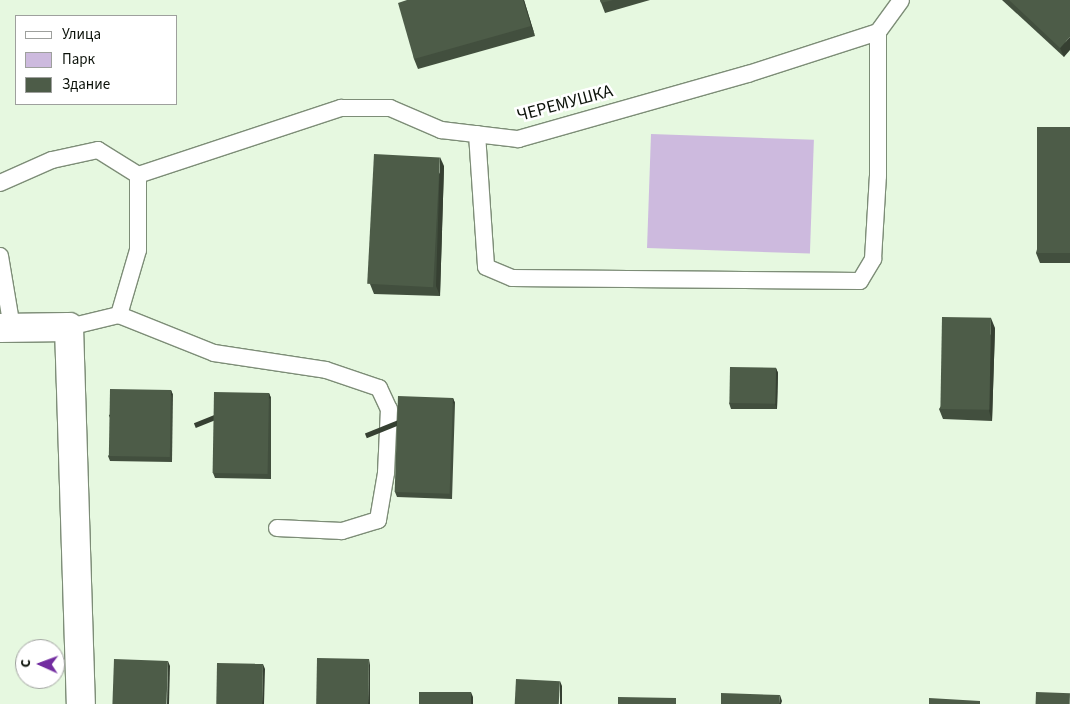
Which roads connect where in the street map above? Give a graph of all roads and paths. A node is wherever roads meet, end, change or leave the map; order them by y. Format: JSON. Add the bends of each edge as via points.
{"nodes":[{"id":1,"x":902,"y":0,"type":"edge"},
{"id":2,"x":878,"y":32,"type":"junction"},
{"id":3,"x":477,"y":134,"type":"junction"},
{"id":4,"x":138,"y":175,"type":"junction"},
{"id":5,"x":0,"y":183,"type":"edge"},
{"id":6,"x":0,"y":256,"type":"edge"},
{"id":7,"x":119,"y":314,"type":"junction"},
{"id":8,"x":69,"y":326,"type":"junction"},
{"id":9,"x":6,"y":328,"type":"edge"},
{"id":10,"x":277,"y":528,"type":"dead end"},
{"id":11,"x":81,"y":704,"type":"edge"}],
"edges":[{"from":1,"to":2,"type":"lane"},
{"from":2,"to":3,"type":"lane","name":"ЧЕРЕМУШКА","via":[[748,74],[518,140]]},
{"from":2,"to":3,"type":"lane","via":[[878,176],[873,259],[860,281],[512,278],[486,267]]},
{"from":3,"to":4,"type":"lane","name":"ЧЕРЕМУШКА","via":[[441,130],[390,108],[341,108]]},
{"from":4,"to":5,"type":"lane","via":[[98,150],[52,160]]},
{"from":4,"to":7,"type":"lane","via":[[138,250]]},
{"from":6,"to":9,"type":"lane"},
{"from":7,"to":8,"type":"lane"},
{"from":7,"to":10,"type":"lane","via":[[214,352],[326,370],[379,388],[389,409],[386,473],[378,520],[342,530]]},
{"from":8,"to":9,"type":"street"},
{"from":8,"to":11,"type":"street"}]}
